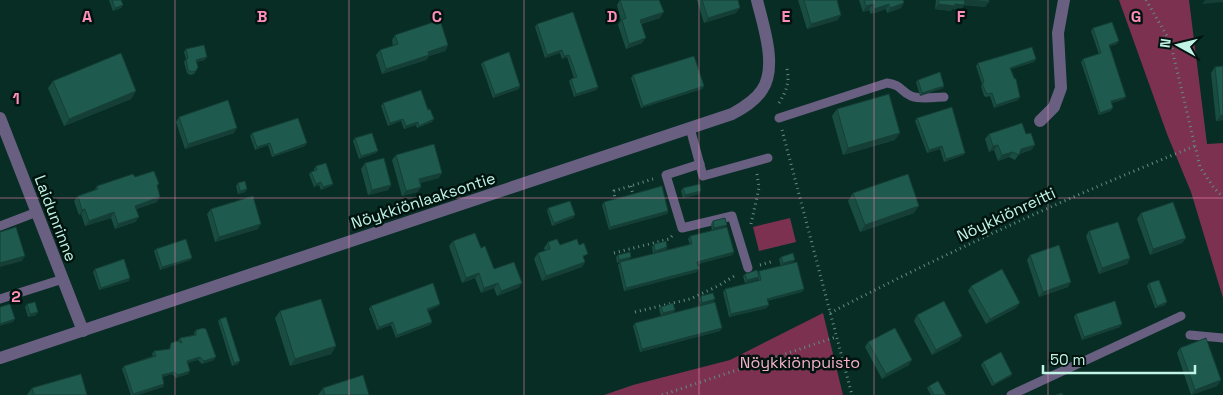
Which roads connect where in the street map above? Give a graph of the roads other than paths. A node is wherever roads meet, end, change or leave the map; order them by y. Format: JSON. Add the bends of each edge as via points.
{"nodes":[{"id":1,"x":757,"y":0,"type":"edge"},
{"id":2,"x":1064,"y":0,"type":"edge"},
{"id":3,"x":944,"y":97,"type":"dead end"},
{"id":4,"x":0,"y":118,"type":"edge"},
{"id":5,"x":779,"y":118,"type":"road end"},
{"id":6,"x":1040,"y":121,"type":"dead end"},
{"id":7,"x":690,"y":128,"type":"junction"},
{"id":8,"x":768,"y":158,"type":"dead end"},
{"id":9,"x":700,"y":164,"type":"junction"},
{"id":10,"x":37,"y":212,"type":"junction"},
{"id":11,"x":0,"y":226,"type":"edge"},
{"id":12,"x":748,"y":268,"type":"road end"},
{"id":13,"x":63,"y":279,"type":"junction"},
{"id":14,"x":0,"y":299,"type":"edge"},
{"id":15,"x":1181,"y":316,"type":"dead end"},
{"id":16,"x":82,"y":331,"type":"junction"},
{"id":17,"x":1190,"y":335,"type":"dead end"},
{"id":18,"x":1223,"y":338,"type":"edge"},
{"id":19,"x":0,"y":358,"type":"edge"},
{"id":20,"x":1011,"y":395,"type":"edge"}],
"edges":[{"from":1,"to":7,"type":"street","name":"Nöykkiönlaaksontie","via":[[770,61],[763,90],[732,114]]},
{"from":2,"to":6,"type":"street","via":[[1058,33],[1061,88],[1054,107]]},
{"from":3,"to":5,"type":"lane","via":[[917,98],[897,84],[887,83]]},
{"from":4,"to":10,"type":"street","name":"Laidunrinne"},
{"from":7,"to":9,"type":"lane"},
{"from":7,"to":16,"type":"street","name":"Nöykkiönlaaksontie"},
{"from":8,"to":9,"type":"lane","via":[[703,176]]},
{"from":9,"to":12,"type":"lane","via":[[666,175],[682,228],[732,216]]},
{"from":10,"to":11,"type":"lane"},
{"from":10,"to":13,"type":"street","name":"Laidunrinne"},
{"from":13,"to":14,"type":"lane"},
{"from":13,"to":16,"type":"street","name":"Laidunrinne"},
{"from":15,"to":20,"type":"lane"},
{"from":16,"to":19,"type":"street","name":"Nöykkiönlaaksontie"},
{"from":17,"to":18,"type":"lane"}]}
